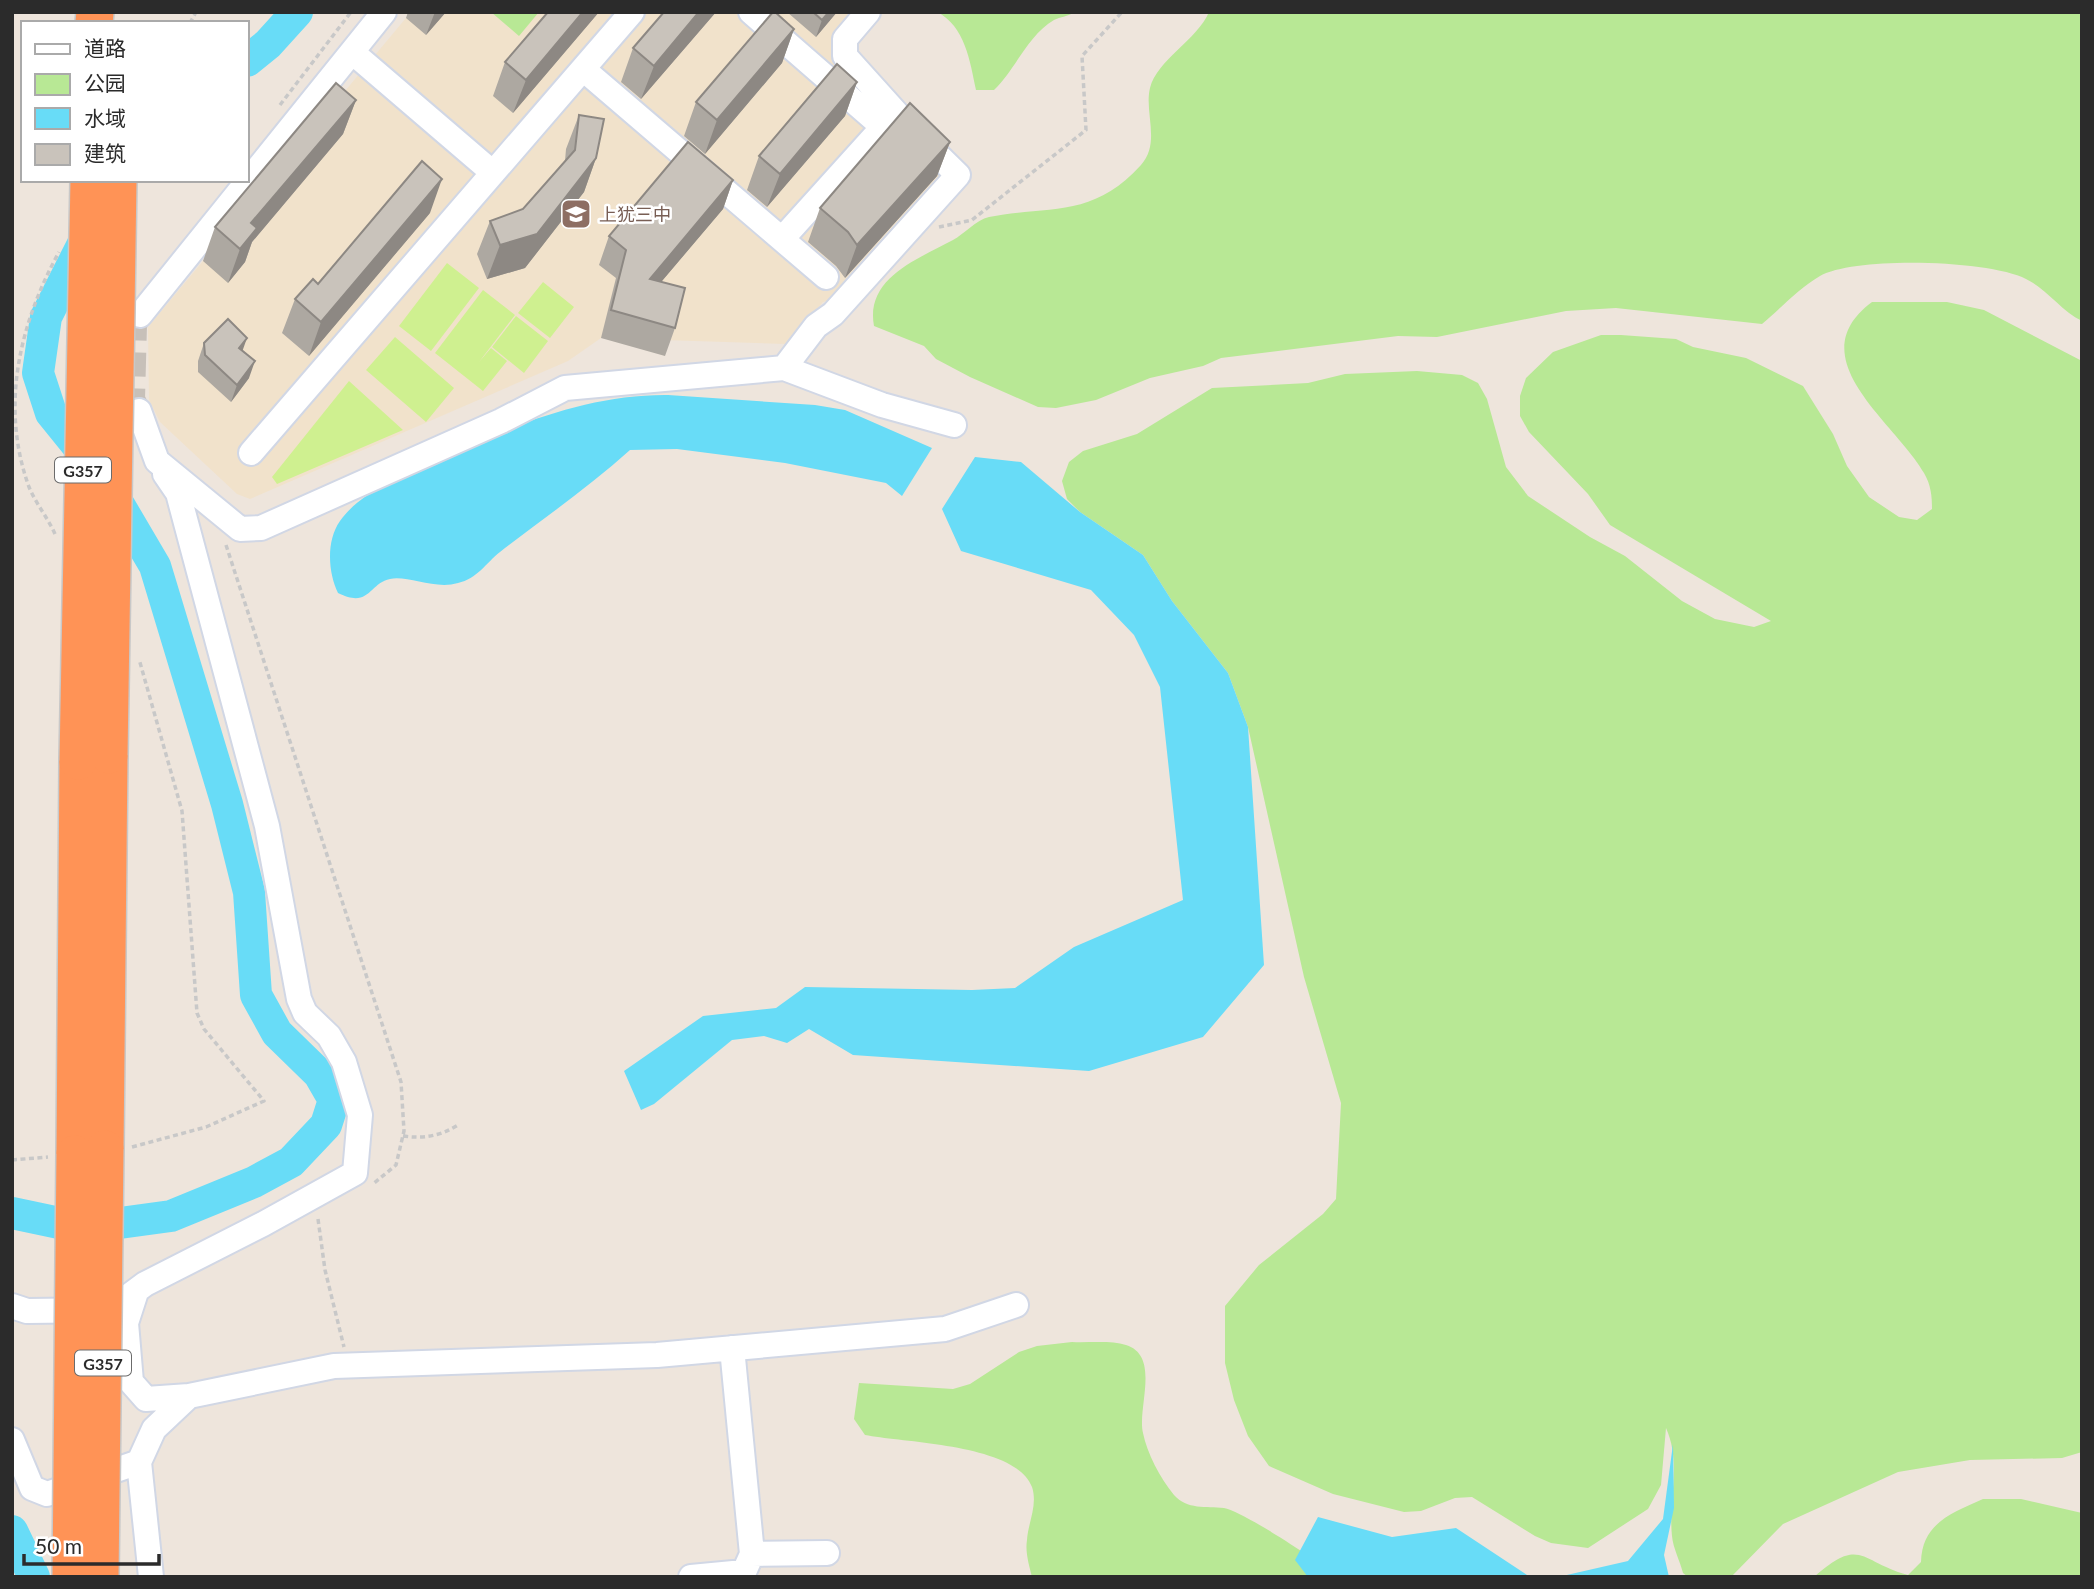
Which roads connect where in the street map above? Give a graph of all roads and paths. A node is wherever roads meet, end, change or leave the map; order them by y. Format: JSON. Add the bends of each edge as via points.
{"nodes":[{"id":1,"x":351,"y":12,"type":"edge"},
{"id":2,"x":384,"y":12,"type":"edge"},
{"id":3,"x":632,"y":12,"type":"edge"},
{"id":4,"x":751,"y":12,"type":"edge"},
{"id":5,"x":868,"y":12,"type":"edge"},
{"id":6,"x":1122,"y":12,"type":"edge"},
{"id":7,"x":352,"y":52,"type":"junction"},
{"id":8,"x":583,"y":69,"type":"junction"},
{"id":9,"x":279,"y":106,"type":"dead end"},
{"id":10,"x":492,"y":172,"type":"junction"},
{"id":11,"x":89,"y":182,"type":"edge"},
{"id":12,"x":118,"y":182,"type":"edge"},
{"id":13,"x":248,"y":182,"type":"edge"},
{"id":14,"x":248,"y":182,"type":"edge"},
{"id":15,"x":903,"y":236,"type":"junction"},
{"id":16,"x":782,"y":239,"type":"junction"},
{"id":17,"x":826,"y":277,"type":"dead end"},
{"id":18,"x":141,"y":315,"type":"tunnel mouth"},
{"id":19,"x":784,"y":368,"type":"junction"},
{"id":20,"x":139,"y":411,"type":"tunnel mouth"},
{"id":21,"x":954,"y":425,"type":"dead end"},
{"id":22,"x":251,"y":453,"type":"dead end"},
{"id":23,"x":157,"y":461,"type":"junction"},
{"id":24,"x":94,"y":758,"type":"junction"},
{"id":25,"x":264,"y":1101,"type":"dead end"},
{"id":26,"x":458,"y":1125,"type":"dead end"},
{"id":27,"x":403,"y":1136,"type":"dead end"},
{"id":28,"x":100,"y":1151,"type":"junction"},
{"id":29,"x":12,"y":1160,"type":"edge"},
{"id":30,"x":318,"y":1219,"type":"dead end"},
{"id":31,"x":136,"y":1292,"type":"junction"},
{"id":32,"x":1016,"y":1305,"type":"dead end"},
{"id":33,"x":12,"y":1306,"type":"edge"},
{"id":34,"x":732,"y":1348,"type":"junction"},
{"id":35,"x":349,"y":1366,"type":"junction"},
{"id":36,"x":189,"y":1396,"type":"junction"},
{"id":37,"x":12,"y":1440,"type":"edge"},
{"id":38,"x":139,"y":1462,"type":"junction"},
{"id":39,"x":828,"y":1553,"type":"dead end"},
{"id":40,"x":752,"y":1554,"type":"junction"},
{"id":41,"x":71,"y":1577,"type":"edge"},
{"id":42,"x":100,"y":1577,"type":"edge"},
{"id":43,"x":152,"y":1577,"type":"edge"},
{"id":44,"x":691,"y":1577,"type":"edge"}],
"edges":[{"from":1,"to":9,"type":"path"},
{"from":2,"to":7,"type":"street"},
{"from":3,"to":8,"type":"street"},
{"from":4,"to":16,"type":"street","via":[[883,127]]},
{"from":5,"to":15,"type":"street","via":[[845,39],[845,56],[958,175]]},
{"from":6,"to":15,"type":"path","via":[[1082,56],[1086,130],[972,220]]},
{"from":7,"to":10,"type":"street"},
{"from":7,"to":14,"type":"street"},
{"from":8,"to":10,"type":"street"},
{"from":8,"to":16,"type":"street"},
{"from":10,"to":22,"type":"street"},
{"from":11,"to":24,"type":"highway","number":"G357","bridge":true},
{"from":12,"to":24,"type":"highway","number":"G357","bridge":true},
{"from":13,"to":18,"type":"street"},
{"from":15,"to":19,"type":"street","via":[[833,314],[816,326]]},
{"from":16,"to":17,"type":"street"},
{"from":19,"to":21,"type":"street","via":[[882,405]]},
{"from":19,"to":23,"type":"street","via":[[565,388],[261,528],[240,529]]},
{"from":20,"to":23,"type":"street"},
{"from":23,"to":31,"type":"street","via":[[178,493],[264,813],[299,999],[344,1062],[360,1115],[355,1173],[156,1277]]},
{"from":24,"to":28,"type":"highway","number":"G357"},
{"from":25,"to":28,"type":"path","via":[[206,1127]]},
{"from":26,"to":27,"type":"path","via":[[442,1134]]},
{"from":28,"to":29,"type":"path"},
{"from":28,"to":41,"type":"highway","number":"G357","bridge":true},
{"from":28,"to":42,"type":"highway","number":"G357","bridge":true},
{"from":30,"to":35,"type":"path"},
{"from":31,"to":33,"type":"street","via":[[110,1310],[27,1311]]},
{"from":31,"to":36,"type":"street","via":[[126,1323],[131,1382],[146,1399]]},
{"from":32,"to":34,"type":"street","via":[[945,1329]]},
{"from":34,"to":35,"type":"street"},
{"from":34,"to":40,"type":"street"},
{"from":35,"to":36,"type":"street"},
{"from":36,"to":38,"type":"street","via":[[154,1429]]},
{"from":37,"to":38,"type":"street","via":[[32,1488],[47,1494]]},
{"from":38,"to":43,"type":"street"},
{"from":39,"to":40,"type":"street"},
{"from":40,"to":44,"type":"street","via":[[744,1572]]}]}
